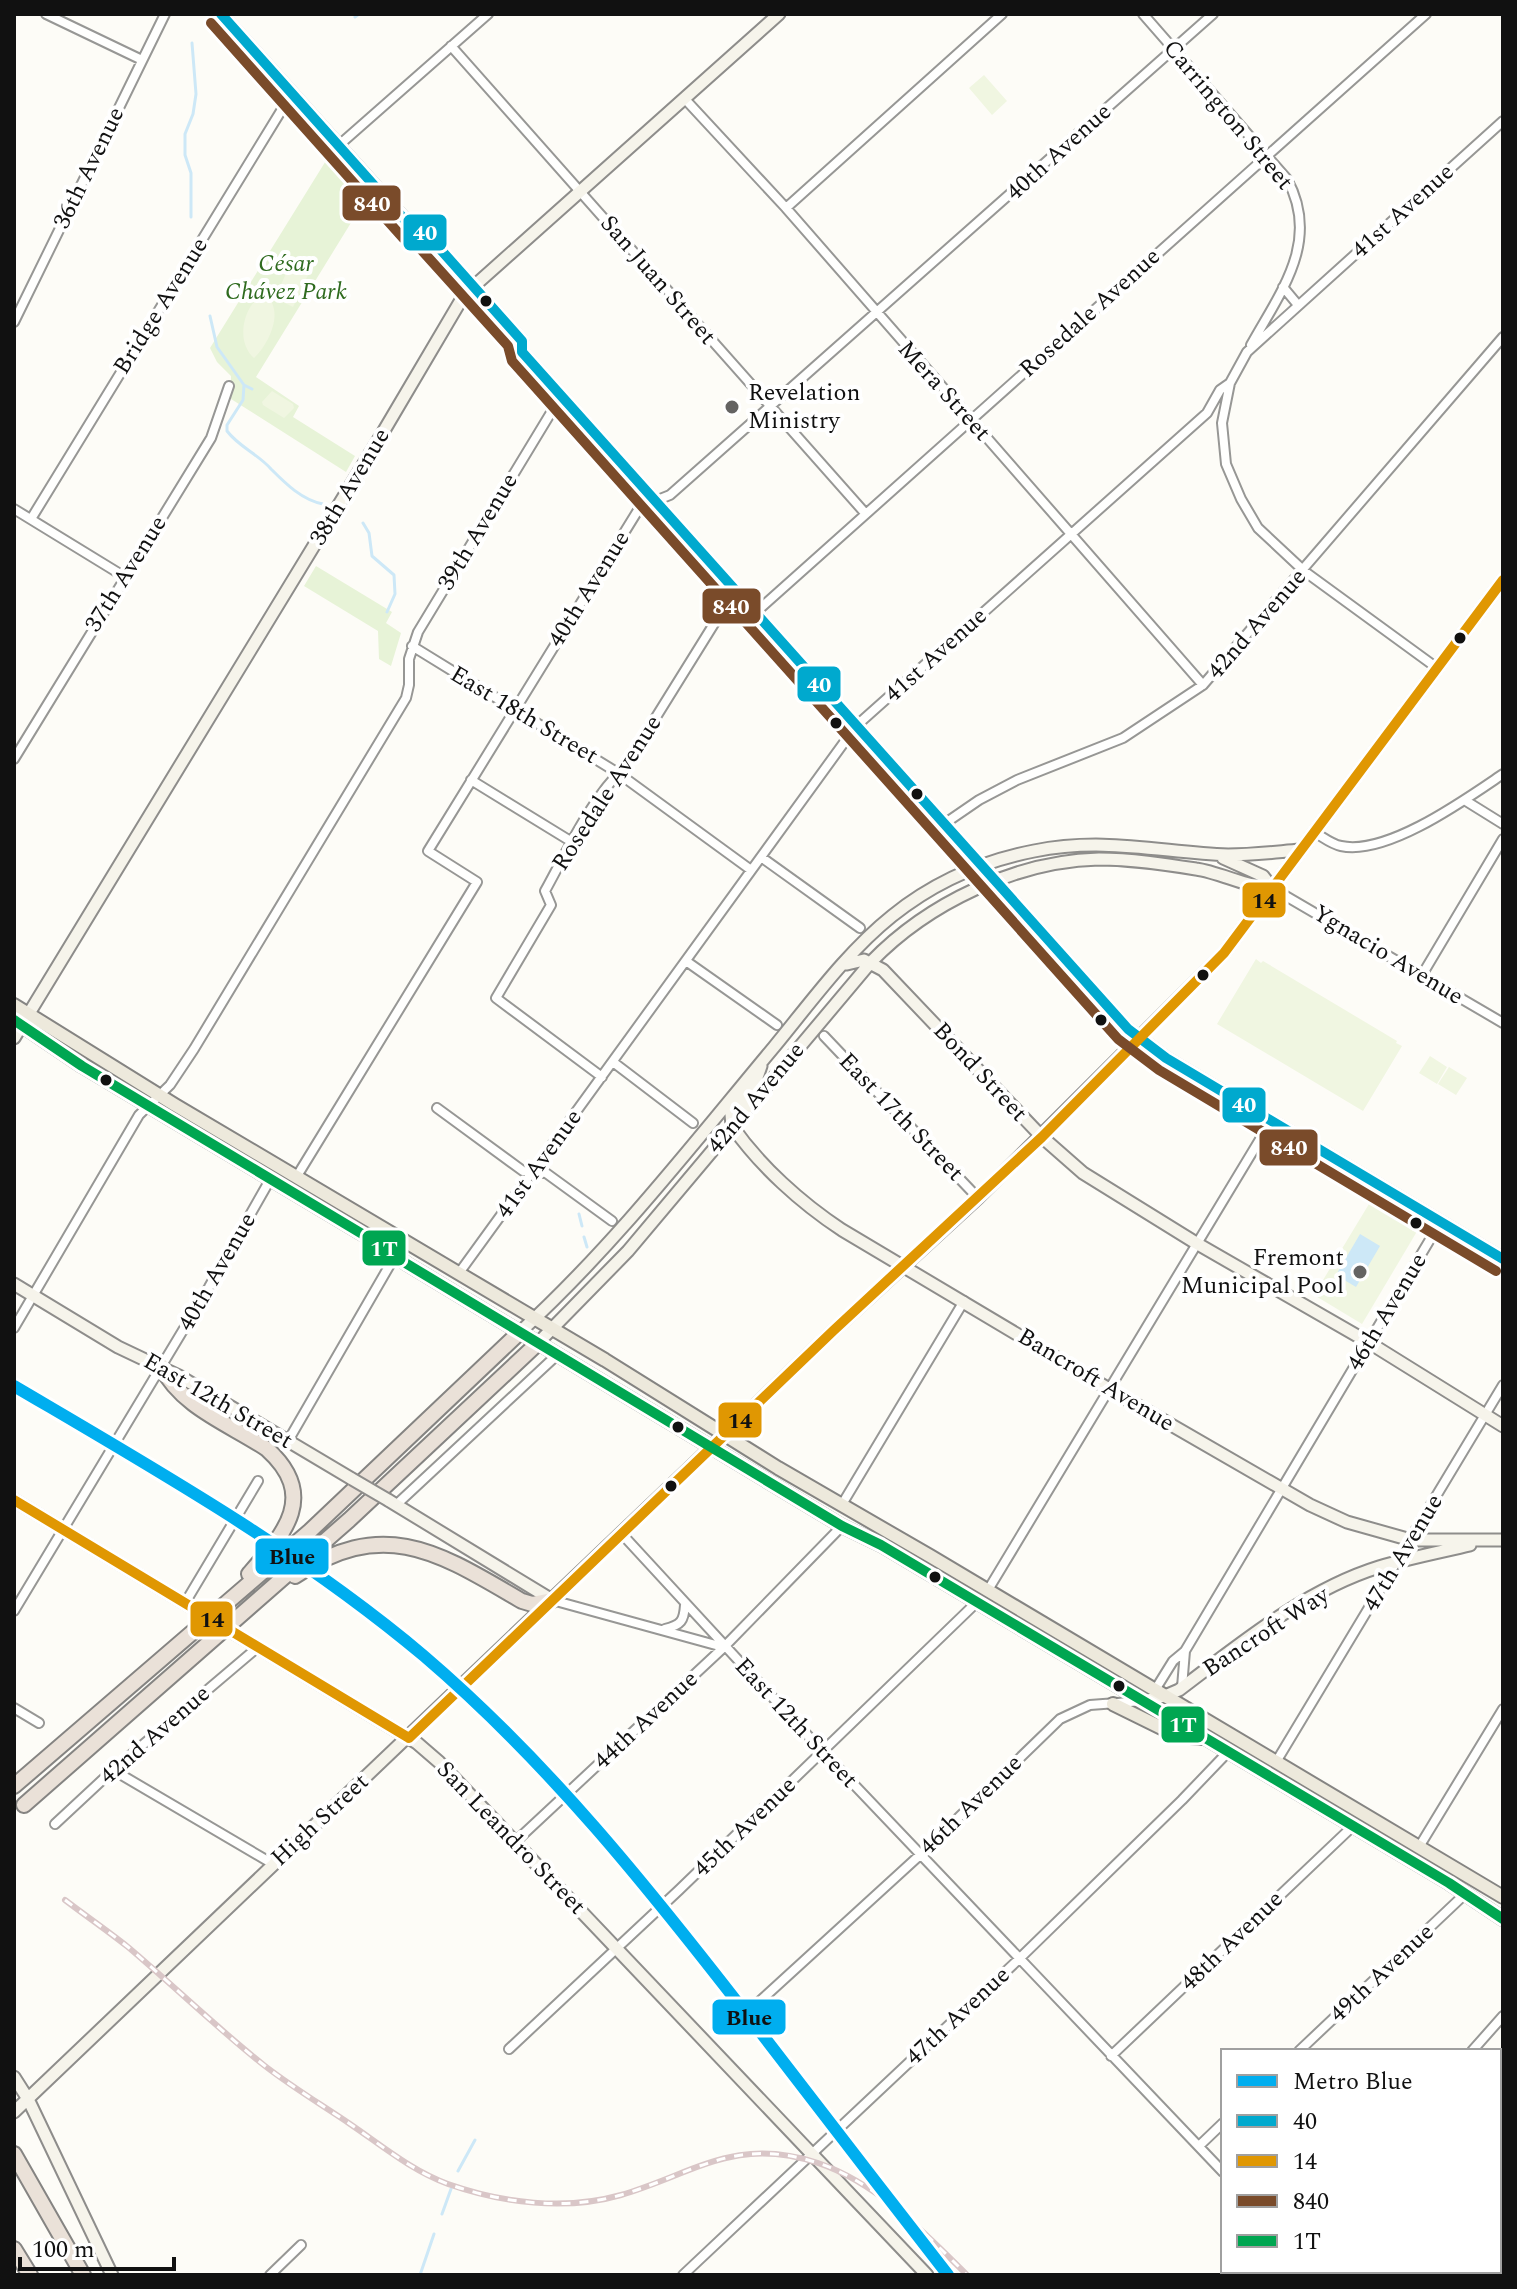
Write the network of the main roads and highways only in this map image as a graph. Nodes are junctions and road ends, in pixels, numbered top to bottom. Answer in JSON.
{"nodes":[{"id":1,"x":221,"y":14,"type":"edge"},
{"id":2,"x":779,"y":14,"type":"edge"},
{"id":3,"x":413,"y":229,"type":"junction"},
{"id":4,"x":473,"y":286,"type":"junction"},
{"id":5,"x":464,"y":295,"type":"junction"},
{"id":6,"x":522,"y":352,"type":"junction"},
{"id":7,"x":1503,"y":580,"type":"edge"},
{"id":8,"x":1300,"y":850,"type":"junction"},
{"id":9,"x":1196,"y":852,"type":"junction"},
{"id":10,"x":981,"y":866,"type":"junction"},
{"id":11,"x":995,"y":882,"type":"junction"},
{"id":12,"x":1272,"y":888,"type":"junction"},
{"id":13,"x":871,"y":962,"type":"junction"},
{"id":14,"x":837,"y":972,"type":"junction"},
{"id":15,"x":14,"y":1005,"type":"edge"},
{"id":16,"x":28,"y":1013,"type":"junction"},
{"id":17,"x":18,"y":1023,"type":"edge"},
{"id":18,"x":14,"y":1038,"type":"edge"},
{"id":19,"x":1138,"y":1039,"type":"junction"},
{"id":20,"x":762,"y":1061,"type":"junction"},
{"id":21,"x":732,"y":1126,"type":"junction"},
{"id":22,"x":1042,"y":1137,"type":"junction"},
{"id":23,"x":1503,"y":1259,"type":"edge"},
{"id":24,"x":903,"y":1266,"type":"junction"},
{"id":25,"x":14,"y":1284,"type":"edge"},
{"id":26,"x":535,"y":1319,"type":"junction"},
{"id":27,"x":553,"y":1329,"type":"junction"},
{"id":28,"x":520,"y":1332,"type":"junction"},
{"id":29,"x":538,"y":1343,"type":"junction"},
{"id":30,"x":161,"y":1366,"type":"junction"},
{"id":31,"x":1503,"y":1426,"type":"edge"},
{"id":32,"x":725,"y":1434,"type":"junction"},
{"id":33,"x":712,"y":1447,"type":"junction"},
{"id":34,"x":14,"y":1500,"type":"edge"},
{"id":35,"x":1490,"y":1540,"type":"junction"},
{"id":36,"x":1503,"y":1540,"type":"edge"},
{"id":37,"x":552,"y":1600,"type":"junction"},
{"id":38,"x":183,"y":1639,"type":"junction"},
{"id":39,"x":194,"y":1655,"type":"junction"},
{"id":40,"x":1182,"y":1687,"type":"joint"},
{"id":41,"x":1160,"y":1693,"type":"junction"},
{"id":42,"x":1143,"y":1701,"type":"junction"},
{"id":43,"x":1113,"y":1704,"type":"road end"},
{"id":44,"x":409,"y":1738,"type":"junction"},
{"id":45,"x":1205,"y":1739,"type":"junction"},
{"id":46,"x":14,"y":1786,"type":"edge"},
{"id":47,"x":24,"y":1805,"type":"dead end"},
{"id":48,"x":1503,"y":1897,"type":"edge"},
{"id":49,"x":1503,"y":1919,"type":"edge"},
{"id":50,"x":14,"y":2077,"type":"edge"},
{"id":51,"x":28,"y":2099,"type":"junction"},
{"id":52,"x":14,"y":2112,"type":"edge"},
{"id":53,"x":14,"y":2154,"type":"edge"},
{"id":54,"x":14,"y":2249,"type":"edge"},
{"id":55,"x":30,"y":2275,"type":"edge"},
{"id":56,"x":83,"y":2275,"type":"edge"},
{"id":57,"x":112,"y":2275,"type":"edge"},
{"id":58,"x":927,"y":2275,"type":"edge"}],
"edges":[{"from":1,"to":3,"type":"main road"},
{"from":2,"to":4,"type":"main road","name":"38th Avenue"},
{"from":3,"to":4,"type":"main road"},
{"from":3,"to":5,"type":"main road"},
{"from":4,"to":5,"type":"main road","name":"38th Avenue"},
{"from":4,"to":6,"type":"main road"},
{"from":5,"to":6,"type":"main road"},
{"from":5,"to":16,"type":"main road","name":"38th Avenue"},
{"from":6,"to":10,"type":"main road"},
{"from":7,"to":8,"type":"main road","name":"High Street"},
{"from":8,"to":9,"type":"main road"},
{"from":8,"to":12,"type":"main road","name":"High Street"},
{"from":9,"to":10,"type":"main road","name":"42nd Avenue"},
{"from":9,"to":12,"type":"main road"},
{"from":10,"to":11,"type":"main road"},
{"from":10,"to":14,"type":"main road","name":"42nd Avenue"},
{"from":11,"to":12,"type":"main road","name":"42nd Avenue"},
{"from":11,"to":13,"type":"main road","name":"42nd Avenue"},
{"from":11,"to":19,"type":"main road"},
{"from":12,"to":19,"type":"main road","name":"High Street"},
{"from":13,"to":14,"type":"main road"},
{"from":13,"to":21,"type":"main road","name":"42nd Avenue"},
{"from":13,"to":22,"type":"main road","name":"Bond Street"},
{"from":14,"to":20,"type":"main road","name":"42nd Avenue"},
{"from":15,"to":16,"type":"main road"},
{"from":16,"to":17,"type":"main road","name":"38th Avenue"},
{"from":16,"to":26,"type":"main road"},
{"from":17,"to":18,"type":"main road","name":"38th Avenue"},
{"from":17,"to":28,"type":"main road"},
{"from":19,"to":22,"type":"main road","name":"High Street"},
{"from":19,"to":23,"type":"main road"},
{"from":20,"to":21,"type":"main road"},
{"from":20,"to":26,"type":"main road","name":"42nd Avenue"},
{"from":21,"to":24,"type":"main road","name":"Bancroft Avenue"},
{"from":21,"to":27,"type":"main road","name":"42nd Avenue"},
{"from":22,"to":24,"type":"main road","name":"High Street"},
{"from":22,"to":31,"type":"main road","name":"Bond Street"},
{"from":24,"to":32,"type":"main road","name":"High Street"},
{"from":24,"to":35,"type":"main road","name":"Bancroft Avenue"},
{"from":25,"to":30,"type":"main road","name":"East 12th Street"},
{"from":26,"to":27,"type":"main road"},
{"from":26,"to":28,"type":"main road","name":"42nd Avenue"},
{"from":27,"to":29,"type":"main road","name":"42nd Avenue"},
{"from":27,"to":32,"type":"main road"},
{"from":28,"to":29,"type":"main road"},
{"from":28,"to":38,"type":"highway"},
{"from":29,"to":33,"type":"main road"},
{"from":29,"to":39,"type":"highway"},
{"from":30,"to":37,"type":"main road","name":"East 12th Street","bridge":true},
{"from":30,"to":38,"type":"highway"},
{"from":32,"to":33,"type":"main road","name":"High Street"},
{"from":32,"to":41,"type":"main road"},
{"from":33,"to":37,"type":"main road","name":"High Street"},
{"from":33,"to":42,"type":"main road"},
{"from":34,"to":44,"type":"main road","name":"San Leandro Street","bridge":true},
{"from":35,"to":36,"type":"main road","name":"Bancroft Avenue"},
{"from":35,"to":40,"type":"main road","name":"Bancroft Way"},
{"from":37,"to":39,"type":"highway"},
{"from":37,"to":44,"type":"main road","name":"High Street"},
{"from":38,"to":46,"type":"highway"},
{"from":39,"to":47,"type":"highway"},
{"from":40,"to":41,"type":"main road","name":"46th Avenue"},
{"from":41,"to":42,"type":"main road","name":"46th Avenue"},
{"from":41,"to":48,"type":"main road"},
{"from":42,"to":45,"type":"main road"},
{"from":43,"to":45,"type":"main road"},
{"from":44,"to":51,"type":"main road","name":"High Street"},
{"from":44,"to":58,"type":"main road","name":"San Leandro Street"},
{"from":45,"to":49,"type":"main road"},
{"from":50,"to":51,"type":"main road"},
{"from":51,"to":52,"type":"main road","name":"High Street"},
{"from":51,"to":57,"type":"main road"},
{"from":53,"to":56,"type":"highway"},
{"from":54,"to":55,"type":"highway"}]}
